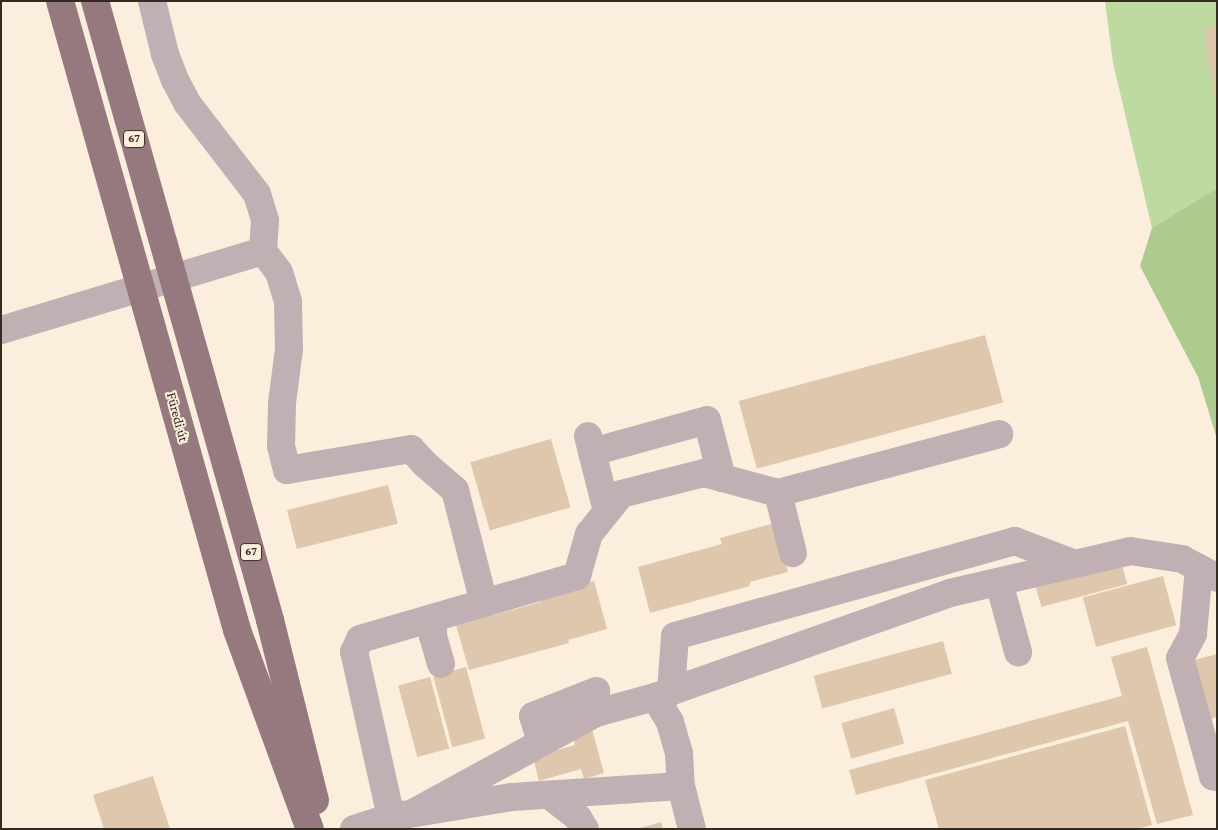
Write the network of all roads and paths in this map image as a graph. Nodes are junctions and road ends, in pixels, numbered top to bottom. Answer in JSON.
{"nodes":[{"id":1,"x":60,"y":1,"type":"edge"},
{"id":2,"x":95,"y":1,"type":"edge"},
{"id":3,"x":152,"y":1,"type":"edge"},
{"id":4,"x":263,"y":251,"type":"junction"},
{"id":5,"x":173,"y":277,"type":"junction"},
{"id":6,"x":142,"y":287,"type":"junction"},
{"id":7,"x":1,"y":330,"type":"edge"},
{"id":8,"x":999,"y":434,"type":"dead end"},
{"id":9,"x":722,"y":478,"type":"junction"},
{"id":10,"x":778,"y":493,"type":"junction"},
{"id":11,"x":607,"y":512,"type":"junction"},
{"id":12,"x":793,"y":553,"type":"dead end"},
{"id":13,"x":1075,"y":564,"type":"junction"},
{"id":14,"x":1208,"y":573,"type":"edge"},
{"id":15,"x":999,"y":582,"type":"junction"},
{"id":16,"x":484,"y":603,"type":"junction"},
{"id":17,"x":433,"y":618,"type":"junction"},
{"id":18,"x":1018,"y":652,"type":"dead end"},
{"id":19,"x":441,"y":664,"type":"dead end"},
{"id":20,"x":596,"y":691,"type":"dead end"},
{"id":21,"x":663,"y":695,"type":"junction"},
{"id":22,"x":541,"y":742,"type":"junction"},
{"id":23,"x":1217,"y":777,"type":"edge"},
{"id":24,"x":681,"y":786,"type":"junction"},
{"id":25,"x":549,"y":795,"type":"junction"},
{"id":26,"x":405,"y":820,"type":"edge"},
{"id":27,"x":310,"y":829,"type":"edge"},
{"id":28,"x":321,"y":829,"type":"edge"},
{"id":29,"x":354,"y":829,"type":"edge"},
{"id":30,"x":443,"y":829,"type":"edge"},
{"id":31,"x":585,"y":829,"type":"edge"},
{"id":32,"x":692,"y":829,"type":"edge"}],
"edges":[{"from":1,"to":6,"type":"main road","name":"Füredi út","number":"67"},
{"from":2,"to":5,"type":"main road","number":"67"},
{"from":3,"to":4,"type":"lane"},
{"from":4,"to":5,"type":"lane"},
{"from":4,"to":16,"type":"lane"},
{"from":5,"to":6,"type":"lane"},
{"from":5,"to":28,"type":"main road","number":"67"},
{"from":6,"to":7,"type":"lane"},
{"from":6,"to":27,"type":"main road","name":"Füredi út","number":"67"},
{"from":8,"to":10,"type":"lane"},
{"from":9,"to":10,"type":"lane"},
{"from":9,"to":11,"type":"lane"},
{"from":9,"to":11,"type":"lane"},
{"from":10,"to":12,"type":"lane"},
{"from":11,"to":16,"type":"lane"},
{"from":13,"to":14,"type":"lane"},
{"from":13,"to":15,"type":"lane"},
{"from":13,"to":21,"type":"lane"},
{"from":14,"to":23,"type":"lane"},
{"from":15,"to":18,"type":"lane"},
{"from":15,"to":21,"type":"lane"},
{"from":16,"to":17,"type":"lane"},
{"from":17,"to":19,"type":"lane"},
{"from":17,"to":26,"type":"lane"},
{"from":20,"to":22,"type":"lane"},
{"from":21,"to":22,"type":"lane"},
{"from":21,"to":24,"type":"lane"},
{"from":22,"to":26,"type":"lane"},
{"from":24,"to":25,"type":"lane"},
{"from":24,"to":32,"type":"lane"},
{"from":25,"to":26,"type":"lane"},
{"from":25,"to":31,"type":"lane"},
{"from":26,"to":29,"type":"lane"},
{"from":26,"to":30,"type":"lane"}]}
